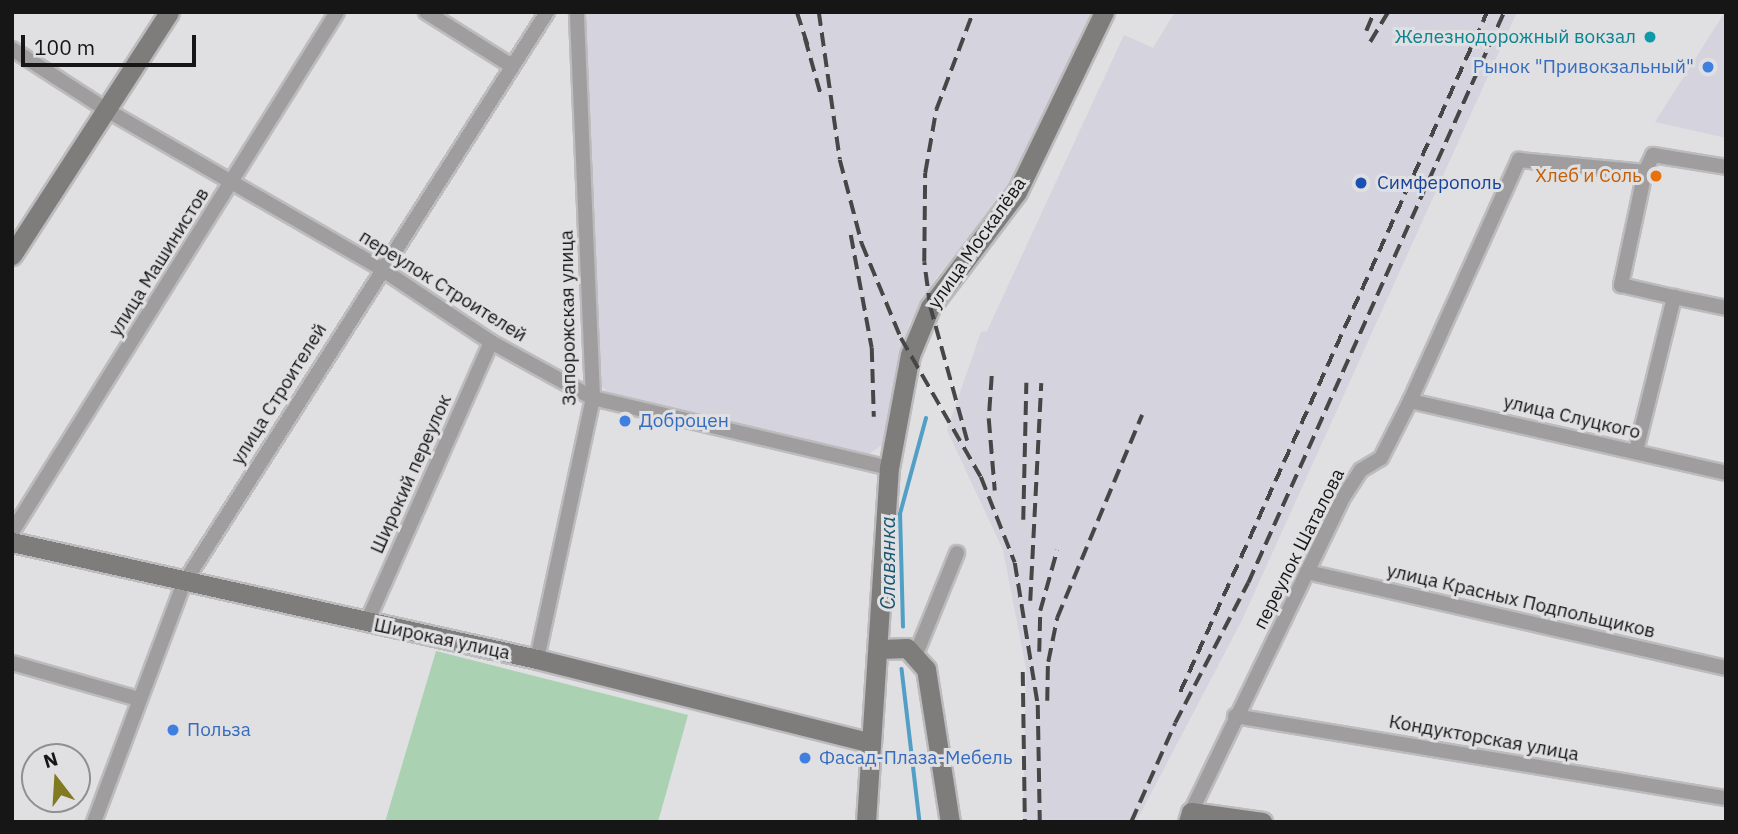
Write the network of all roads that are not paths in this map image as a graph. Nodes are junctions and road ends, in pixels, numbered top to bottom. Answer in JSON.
{"nodes":[{"id":1,"x":169,"y":12,"type":"edge"},
{"id":2,"x":337,"y":12,"type":"edge"},
{"id":3,"x":426,"y":12,"type":"edge"},
{"id":4,"x":547,"y":12,"type":"edge"},
{"id":5,"x":577,"y":12,"type":"edge"},
{"id":6,"x":1104,"y":12,"type":"edge"},
{"id":7,"x":12,"y":49,"type":"edge"},
{"id":8,"x":510,"y":65,"type":"junction"},
{"id":9,"x":105,"y":109,"type":"junction"},
{"id":10,"x":1726,"y":167,"type":"edge"},
{"id":11,"x":1645,"y":172,"type":"junction"},
{"id":12,"x":233,"y":180,"type":"junction"},
{"id":13,"x":12,"y":255,"type":"edge"},
{"id":14,"x":380,"y":268,"type":"junction"},
{"id":15,"x":1674,"y":297,"type":"junction"},
{"id":16,"x":1726,"y":308,"type":"edge"},
{"id":17,"x":491,"y":342,"type":"junction"},
{"id":18,"x":593,"y":398,"type":"junction"},
{"id":19,"x":1410,"y":401,"type":"junction"},
{"id":20,"x":1636,"y":451,"type":"junction"},
{"id":21,"x":889,"y":468,"type":"junction"},
{"id":22,"x":1726,"y":473,"type":"edge"},
{"id":23,"x":12,"y":532,"type":"edge"},
{"id":24,"x":12,"y":542,"type":"edge"},
{"id":25,"x":957,"y":553,"type":"dead end"},
{"id":26,"x":1307,"y":572,"type":"junction"},
{"id":27,"x":184,"y":583,"type":"junction"},
{"id":28,"x":367,"y":622,"type":"junction"},
{"id":29,"x":881,"y":649,"type":"junction"},
{"id":30,"x":916,"y":654,"type":"junction"},
{"id":31,"x":537,"y":659,"type":"junction"},
{"id":32,"x":12,"y":663,"type":"edge"},
{"id":33,"x":1726,"y":668,"type":"edge"},
{"id":34,"x":138,"y":699,"type":"junction"},
{"id":35,"x":1235,"y":716,"type":"junction"},
{"id":36,"x":871,"y":743,"type":"junction"},
{"id":37,"x":1726,"y":798,"type":"edge"},
{"id":38,"x":1189,"y":817,"type":"edge"},
{"id":39,"x":94,"y":822,"type":"edge"},
{"id":40,"x":866,"y":822,"type":"edge"},
{"id":41,"x":950,"y":822,"type":"edge"},
{"id":42,"x":1262,"y":822,"type":"edge"}],
"edges":[{"from":1,"to":9,"type":"main road"},
{"from":2,"to":12,"type":"street","name":"улица Машинистов"},
{"from":3,"to":8,"type":"street"},
{"from":4,"to":8,"type":"street","name":"улица Строителей"},
{"from":5,"to":18,"type":"street","name":"Запорожская улица"},
{"from":6,"to":21,"type":"main road","name":"улица Москалёва"},
{"from":7,"to":9,"type":"street","name":"переулок Строителей"},
{"from":8,"to":14,"type":"street","name":"улица Строителей"},
{"from":9,"to":12,"type":"street","name":"переулок Строителей"},
{"from":9,"to":13,"type":"main road"},
{"from":10,"to":11,"type":"street"},
{"from":11,"to":15,"type":"street"},
{"from":11,"to":19,"type":"street","name":"переулок Шаталова"},
{"from":12,"to":14,"type":"street","name":"переулок Строителей"},
{"from":12,"to":23,"type":"street","name":"улица Машинистов"},
{"from":14,"to":17,"type":"street","name":"переулок Строителей"},
{"from":14,"to":27,"type":"street","name":"улица Строителей"},
{"from":15,"to":16,"type":"street"},
{"from":15,"to":20,"type":"street"},
{"from":17,"to":18,"type":"street","name":"переулок Строителей"},
{"from":17,"to":28,"type":"street","name":"Широкий переулок"},
{"from":18,"to":21,"type":"street","name":"переулок Строителей"},
{"from":18,"to":31,"type":"street","name":"Запорожская улица"},
{"from":19,"to":20,"type":"street","name":"улица Слуцкого"},
{"from":19,"to":26,"type":"street","name":"переулок Шаталова"},
{"from":20,"to":22,"type":"street","name":"улица Слуцкого"},
{"from":21,"to":29,"type":"main road","name":"улица Москалёва"},
{"from":24,"to":27,"type":"main road","name":"Широкая улица"},
{"from":25,"to":30,"type":"street"},
{"from":26,"to":33,"type":"street","name":"улица Красных Подпольщиков"},
{"from":26,"to":35,"type":"street","name":"переулок Шаталова"},
{"from":27,"to":28,"type":"main road","name":"Широкая улица"},
{"from":27,"to":34,"type":"street","name":"улица Строителей"},
{"from":28,"to":31,"type":"main road","name":"Широкая улица"},
{"from":29,"to":30,"type":"main road"},
{"from":29,"to":36,"type":"main road","name":"улица Москалёва"},
{"from":30,"to":41,"type":"main road"},
{"from":31,"to":36,"type":"main road","name":"Широкая улица"},
{"from":32,"to":34,"type":"street"},
{"from":34,"to":39,"type":"street","name":"улица Строителей"},
{"from":35,"to":37,"type":"street","name":"Кондукторская улица"},
{"from":35,"to":38,"type":"street","name":"переулок Шаталова"},
{"from":36,"to":40,"type":"main road","name":"улица Москалёва"},
{"from":38,"to":42,"type":"main road"}]}
